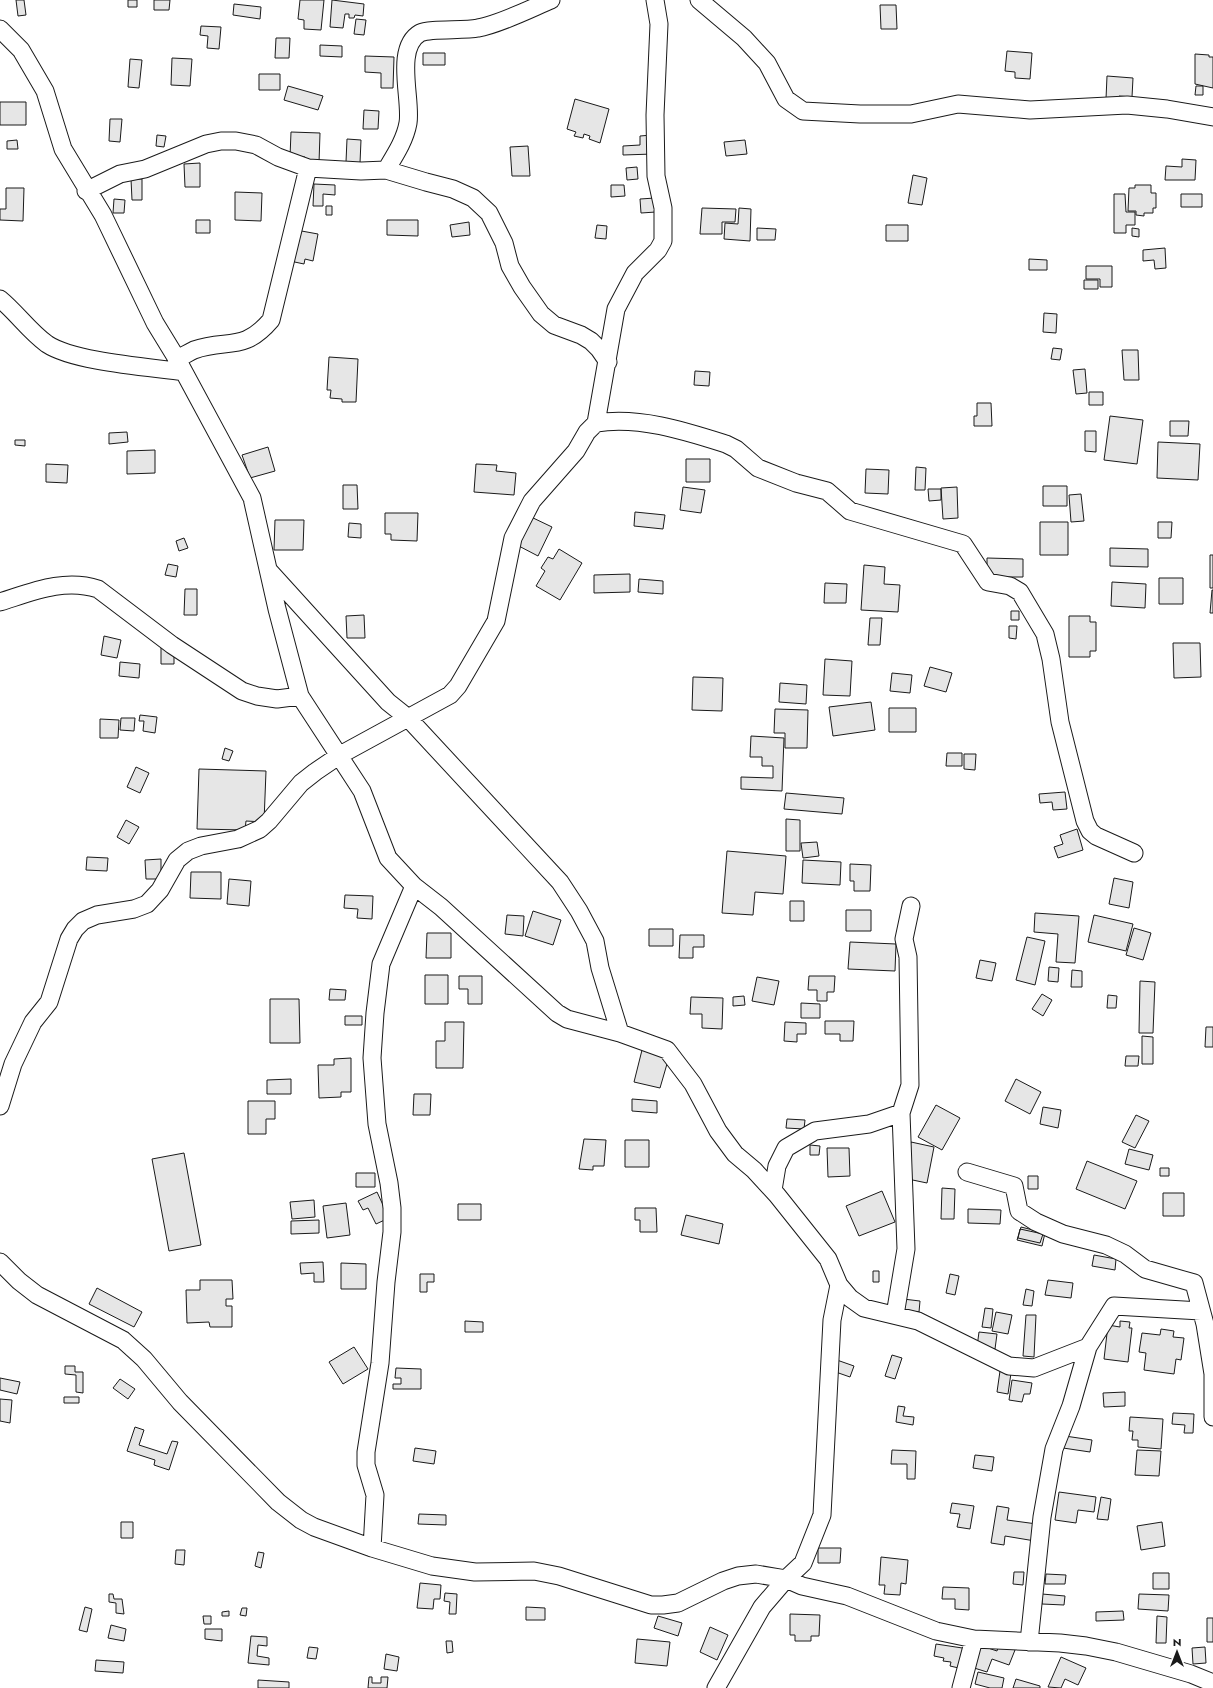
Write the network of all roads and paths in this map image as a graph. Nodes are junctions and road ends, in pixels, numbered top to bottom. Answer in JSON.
{"nodes":[{"id":1,"x":552,"y":0,"type":"edge"},
{"id":2,"x":655,"y":0,"type":"edge"},
{"id":3,"x":699,"y":0,"type":"edge"},
{"id":4,"x":0,"y":29,"type":"edge"},
{"id":5,"x":1213,"y":117,"type":"edge"},
{"id":6,"x":308,"y":168,"type":"junction"},
{"id":7,"x":386,"y":170,"type":"junction"},
{"id":8,"x":86,"y":191,"type":"junction"},
{"id":9,"x":0,"y":299,"type":"edge"},
{"id":10,"x":608,"y":362,"type":"junction"},
{"id":11,"x":181,"y":366,"type":"junction"},
{"id":12,"x":596,"y":423,"type":"junction"},
{"id":13,"x":270,"y":572,"type":"junction"},
{"id":14,"x":0,"y":602,"type":"edge"},
{"id":15,"x":300,"y":696,"type":"junction"},
{"id":16,"x":408,"y":718,"type":"junction"},
{"id":17,"x":340,"y":755,"type":"junction"},
{"id":18,"x":1134,"y":853,"type":"dead end"},
{"id":19,"x":414,"y":886,"type":"junction"},
{"id":20,"x":911,"y":906,"type":"dead end"},
{"id":21,"x":620,"y":1033,"type":"junction"},
{"id":22,"x":0,"y":1106,"type":"edge"},
{"id":23,"x":901,"y":1113,"type":"junction"},
{"id":24,"x":967,"y":1172,"type":"dead end"},
{"id":25,"x":773,"y":1190,"type":"junction"},
{"id":26,"x":0,"y":1262,"type":"edge"},
{"id":27,"x":839,"y":1285,"type":"junction"},
{"id":28,"x":1201,"y":1311,"type":"junction"},
{"id":29,"x":895,"y":1316,"type":"junction"},
{"id":30,"x":1088,"y":1347,"type":"junction"},
{"id":31,"x":1213,"y":1417,"type":"edge"},
{"id":32,"x":372,"y":1548,"type":"junction"},
{"id":33,"x":786,"y":1579,"type":"junction"},
{"id":34,"x":974,"y":1639,"type":"junction"},
{"id":35,"x":1029,"y":1642,"type":"junction"},
{"id":36,"x":1213,"y":1683,"type":"edge"},
{"id":37,"x":716,"y":1688,"type":"edge"},
{"id":38,"x":961,"y":1688,"type":"edge"}],
"edges":[{"from":1,"to":7,"type":"street"},
{"from":2,"to":10,"type":"street"},
{"from":3,"to":5,"type":"street"},
{"from":4,"to":8,"type":"street"},
{"from":6,"to":7,"type":"street"},
{"from":6,"to":8,"type":"street"},
{"from":6,"to":11,"type":"street"},
{"from":7,"to":10,"type":"street"},
{"from":8,"to":11,"type":"street"},
{"from":9,"to":11,"type":"street"},
{"from":10,"to":12,"type":"street"},
{"from":11,"to":13,"type":"street"},
{"from":12,"to":16,"type":"street"},
{"from":12,"to":18,"type":"street"},
{"from":13,"to":15,"type":"street"},
{"from":13,"to":16,"type":"street"},
{"from":14,"to":15,"type":"street"},
{"from":15,"to":17,"type":"street"},
{"from":16,"to":17,"type":"street"},
{"from":16,"to":21,"type":"street"},
{"from":17,"to":19,"type":"street"},
{"from":17,"to":22,"type":"street"},
{"from":19,"to":21,"type":"street"},
{"from":19,"to":32,"type":"street"},
{"from":20,"to":23,"type":"street"},
{"from":21,"to":25,"type":"street"},
{"from":23,"to":25,"type":"street"},
{"from":23,"to":29,"type":"street"},
{"from":24,"to":28,"type":"street"},
{"from":25,"to":27,"type":"street"},
{"from":26,"to":32,"type":"street"},
{"from":27,"to":29,"type":"street"},
{"from":27,"to":33,"type":"street"},
{"from":28,"to":30,"type":"street"},
{"from":28,"to":31,"type":"street"},
{"from":29,"to":30,"type":"street"},
{"from":30,"to":35,"type":"street"},
{"from":32,"to":33,"type":"street"},
{"from":33,"to":34,"type":"street"},
{"from":33,"to":37,"type":"street"},
{"from":34,"to":35,"type":"street"},
{"from":34,"to":38,"type":"street"},
{"from":35,"to":36,"type":"street"}]}
